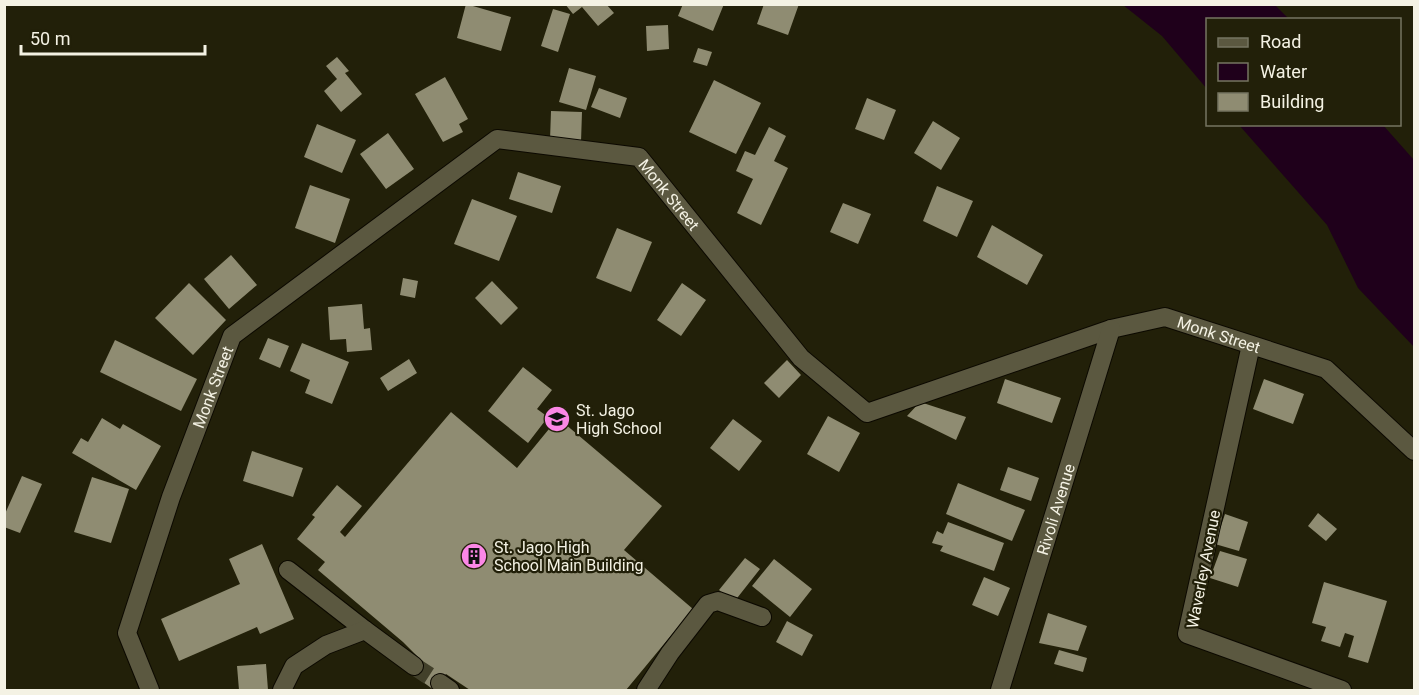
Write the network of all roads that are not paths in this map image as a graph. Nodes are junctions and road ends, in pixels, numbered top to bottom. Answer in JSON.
{"nodes":[{"id":1,"x":1111,"y":329,"type":"junction"},
{"id":2,"x":1251,"y":345,"type":"junction"},
{"id":3,"x":1414,"y":451,"type":"edge"},
{"id":4,"x":288,"y":570,"type":"dead end"},
{"id":5,"x":762,"y":617,"type":"dead end"},
{"id":6,"x":365,"y":630,"type":"junction"},
{"id":7,"x":414,"y":666,"type":"tunnel mouth"},
{"id":8,"x":1335,"y":689,"type":"edge"},
{"id":9,"x":150,"y":690,"type":"edge"},
{"id":10,"x":282,"y":690,"type":"edge"},
{"id":11,"x":646,"y":690,"type":"edge"},
{"id":12,"x":1000,"y":690,"type":"edge"}],
"edges":[{"from":1,"to":2,"type":"street","name":"Monk Street"},
{"from":1,"to":9,"type":"street","name":"Monk Street"},
{"from":1,"to":12,"type":"street","name":"Rivoli Avenue"},
{"from":2,"to":3,"type":"street","name":"Monk Street"},
{"from":2,"to":8,"type":"street","name":"Waverley Avenue"},
{"from":4,"to":6,"type":"street"},
{"from":5,"to":11,"type":"street"},
{"from":6,"to":7,"type":"street"},
{"from":6,"to":10,"type":"street"}]}
